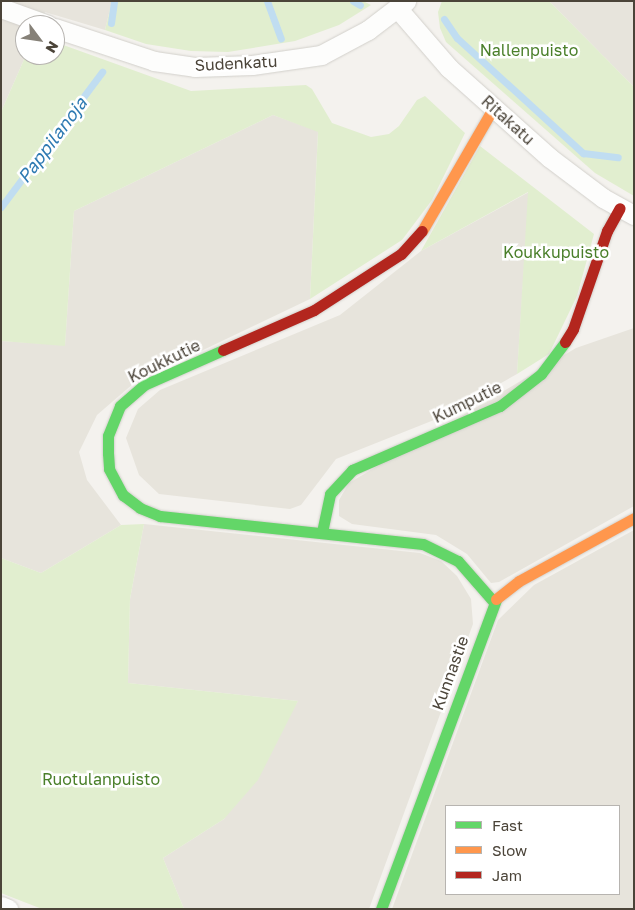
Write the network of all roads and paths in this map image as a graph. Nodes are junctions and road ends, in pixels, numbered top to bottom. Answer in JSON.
{"nodes":[{"id":1,"x":402,"y":5,"type":"edge"},
{"id":2,"x":1,"y":8,"type":"edge"},
{"id":3,"x":20,"y":15,"type":"edge"},
{"id":4,"x":65,"y":31,"type":"edge"},
{"id":5,"x":494,"y":107,"type":"junction"},
{"id":6,"x":627,"y":212,"type":"edge"},
{"id":7,"x":634,"y":518,"type":"edge"},
{"id":8,"x":322,"y":532,"type":"junction"},
{"id":9,"x":493,"y":601,"type":"junction"},
{"id":10,"x":1,"y":906,"type":"edge"},
{"id":11,"x":8,"y":909,"type":"edge"},
{"id":12,"x":381,"y":909,"type":"edge"}],
"edges":[{"from":1,"to":4,"type":"street","name":"Sudenkatu"},
{"from":1,"to":5,"type":"street","name":"Ritakatu"},
{"from":2,"to":3,"type":"street"},
{"from":5,"to":6,"type":"street","name":"Ritakatu"},
{"from":5,"to":8,"type":"street","name":"Koukkutie"},
{"from":6,"to":8,"type":"street","name":"Kumputie"},
{"from":7,"to":9,"type":"street"},
{"from":8,"to":9,"type":"street","name":"Koukkutie"},
{"from":9,"to":12,"type":"street","name":"Kunnastie"},
{"from":10,"to":11,"type":"street"}]}
